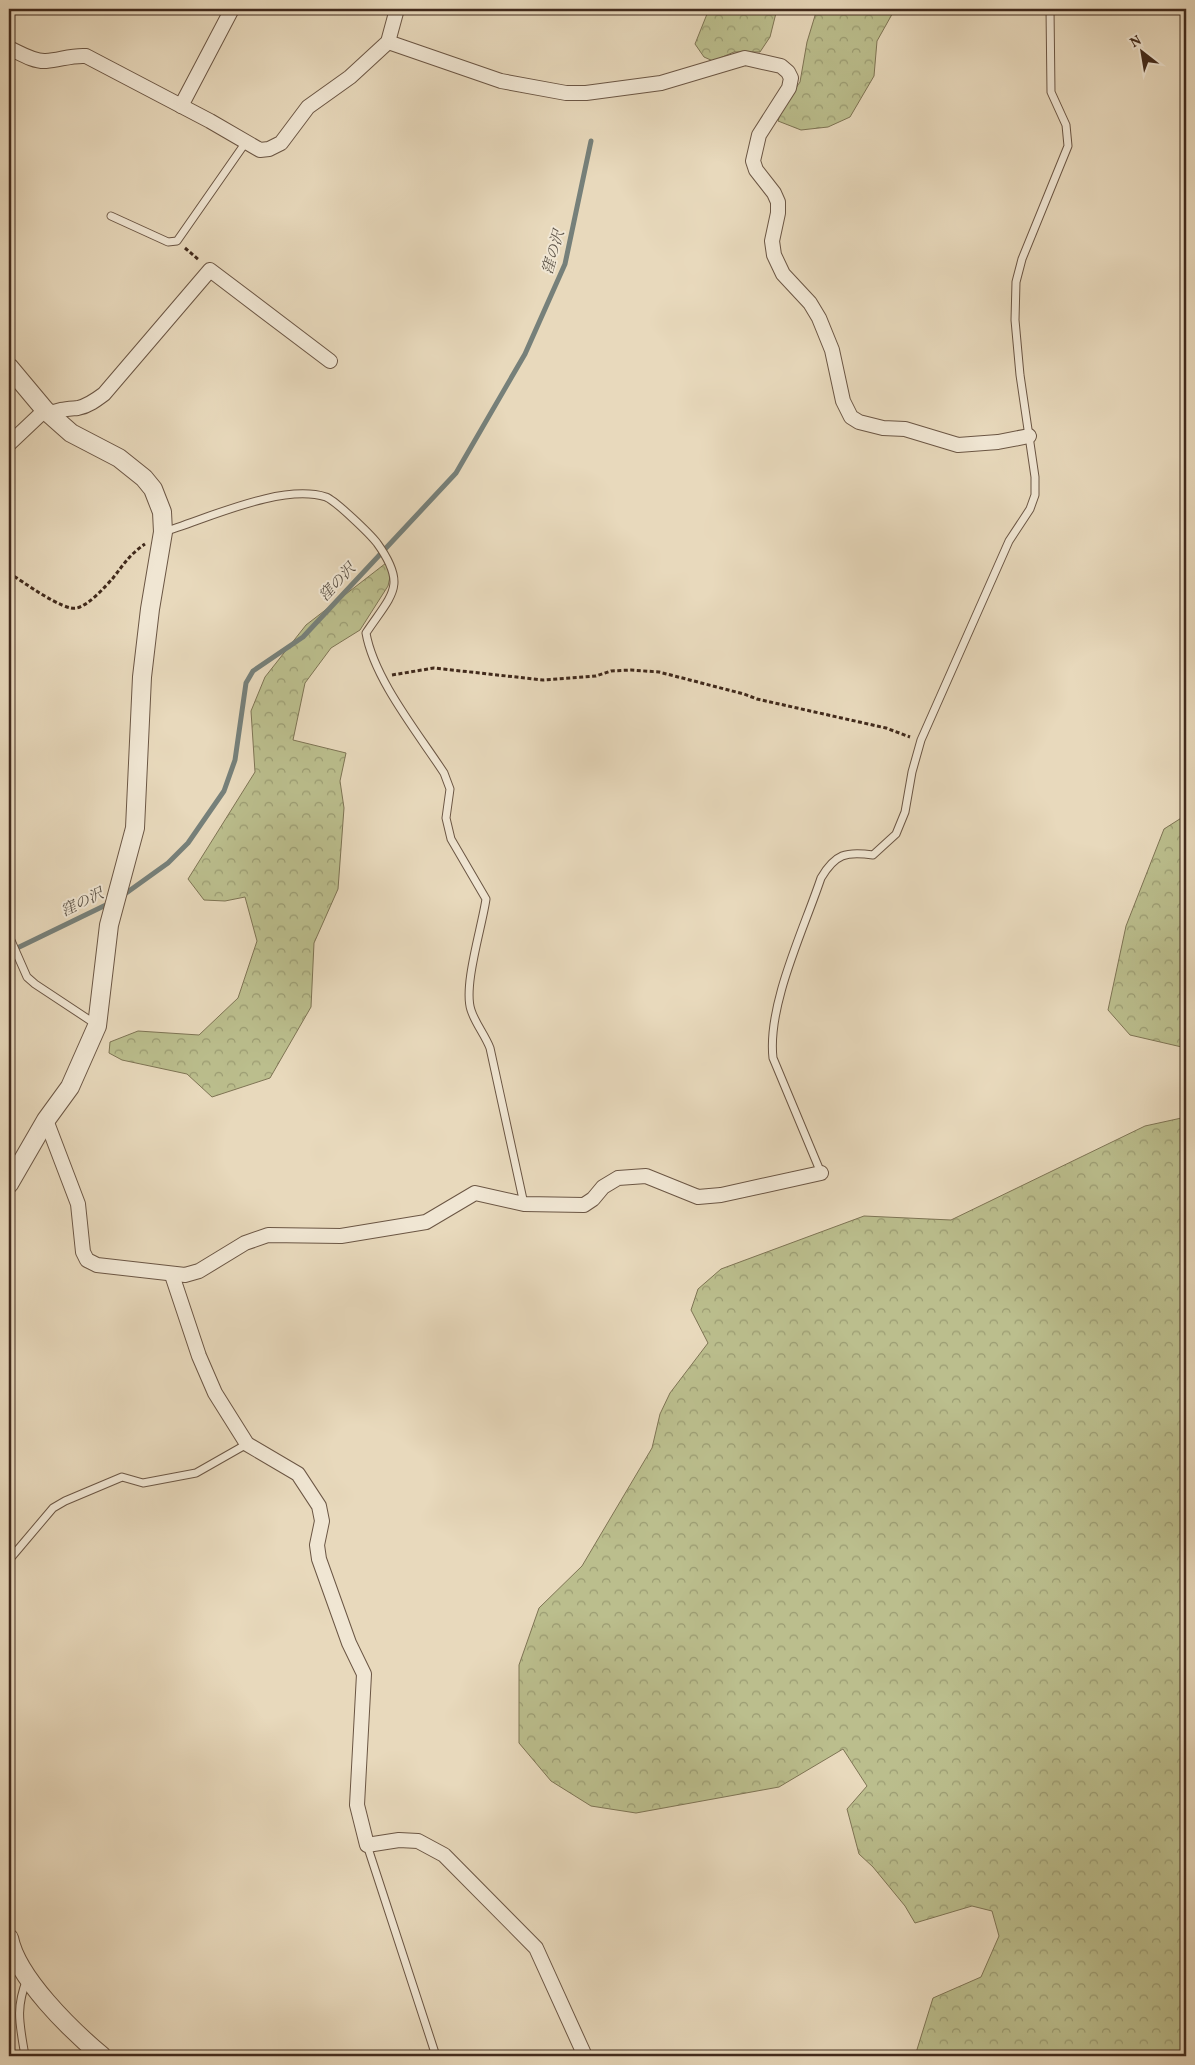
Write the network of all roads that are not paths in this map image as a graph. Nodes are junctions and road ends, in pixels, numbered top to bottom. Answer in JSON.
{"nodes":[{"id":1,"x":232,"y":9,"type":"edge"},
{"id":2,"x":396,"y":9,"type":"edge"},
{"id":3,"x":1050,"y":9,"type":"edge"},
{"id":4,"x":388,"y":42,"type":"junction"},
{"id":5,"x":9,"y":48,"type":"edge"},
{"id":6,"x":181,"y":106,"type":"junction"},
{"id":7,"x":246,"y":142,"type":"junction"},
{"id":8,"x":111,"y":216,"type":"dead end"},
{"id":9,"x":330,"y":361,"type":"dead end"},
{"id":10,"x":9,"y":367,"type":"edge"},
{"id":11,"x":47,"y":412,"type":"junction"},
{"id":12,"x":1029,"y":436,"type":"junction"},
{"id":13,"x":9,"y":444,"type":"edge"},
{"id":14,"x":163,"y":532,"type":"junction"},
{"id":15,"x":9,"y":937,"type":"edge"},
{"id":16,"x":97,"y":1026,"type":"junction"},
{"id":17,"x":46,"y":1120,"type":"junction"},
{"id":18,"x":822,"y":1173,"type":"joint"},
{"id":19,"x":9,"y":1184,"type":"edge"},
{"id":20,"x":524,"y":1204,"type":"junction"},
{"id":21,"x":172,"y":1275,"type":"junction"},
{"id":22,"x":247,"y":1444,"type":"junction"},
{"id":23,"x":9,"y":1560,"type":"edge"},
{"id":24,"x":366,"y":1845,"type":"junction"},
{"id":25,"x":9,"y":1938,"type":"edge"},
{"id":26,"x":28,"y":1978,"type":"junction"},
{"id":27,"x":25,"y":2056,"type":"edge"},
{"id":28,"x":102,"y":2056,"type":"edge"},
{"id":29,"x":436,"y":2056,"type":"edge"},
{"id":30,"x":585,"y":2056,"type":"edge"}],
"edges":[{"from":1,"to":6,"type":"street"},
{"from":2,"to":4,"type":"street"},
{"from":3,"to":12,"type":"lane"},
{"from":4,"to":7,"type":"street"},
{"from":4,"to":12,"type":"street"},
{"from":5,"to":6,"type":"street"},
{"from":6,"to":7,"type":"street"},
{"from":7,"to":8,"type":"lane"},
{"from":9,"to":11,"type":"street"},
{"from":10,"to":11,"type":"street"},
{"from":11,"to":13,"type":"street"},
{"from":11,"to":14,"type":"street"},
{"from":12,"to":18,"type":"lane"},
{"from":14,"to":16,"type":"street"},
{"from":14,"to":20,"type":"lane"},
{"from":15,"to":16,"type":"lane"},
{"from":16,"to":17,"type":"street"},
{"from":17,"to":19,"type":"street"},
{"from":17,"to":21,"type":"street"},
{"from":18,"to":20,"type":"street"},
{"from":20,"to":21,"type":"street"},
{"from":21,"to":22,"type":"street"},
{"from":22,"to":23,"type":"lane"},
{"from":22,"to":24,"type":"street"},
{"from":24,"to":29,"type":"lane"},
{"from":24,"to":30,"type":"street"},
{"from":25,"to":26,"type":"street"},
{"from":26,"to":27,"type":"lane"},
{"from":26,"to":28,"type":"street"}]}
